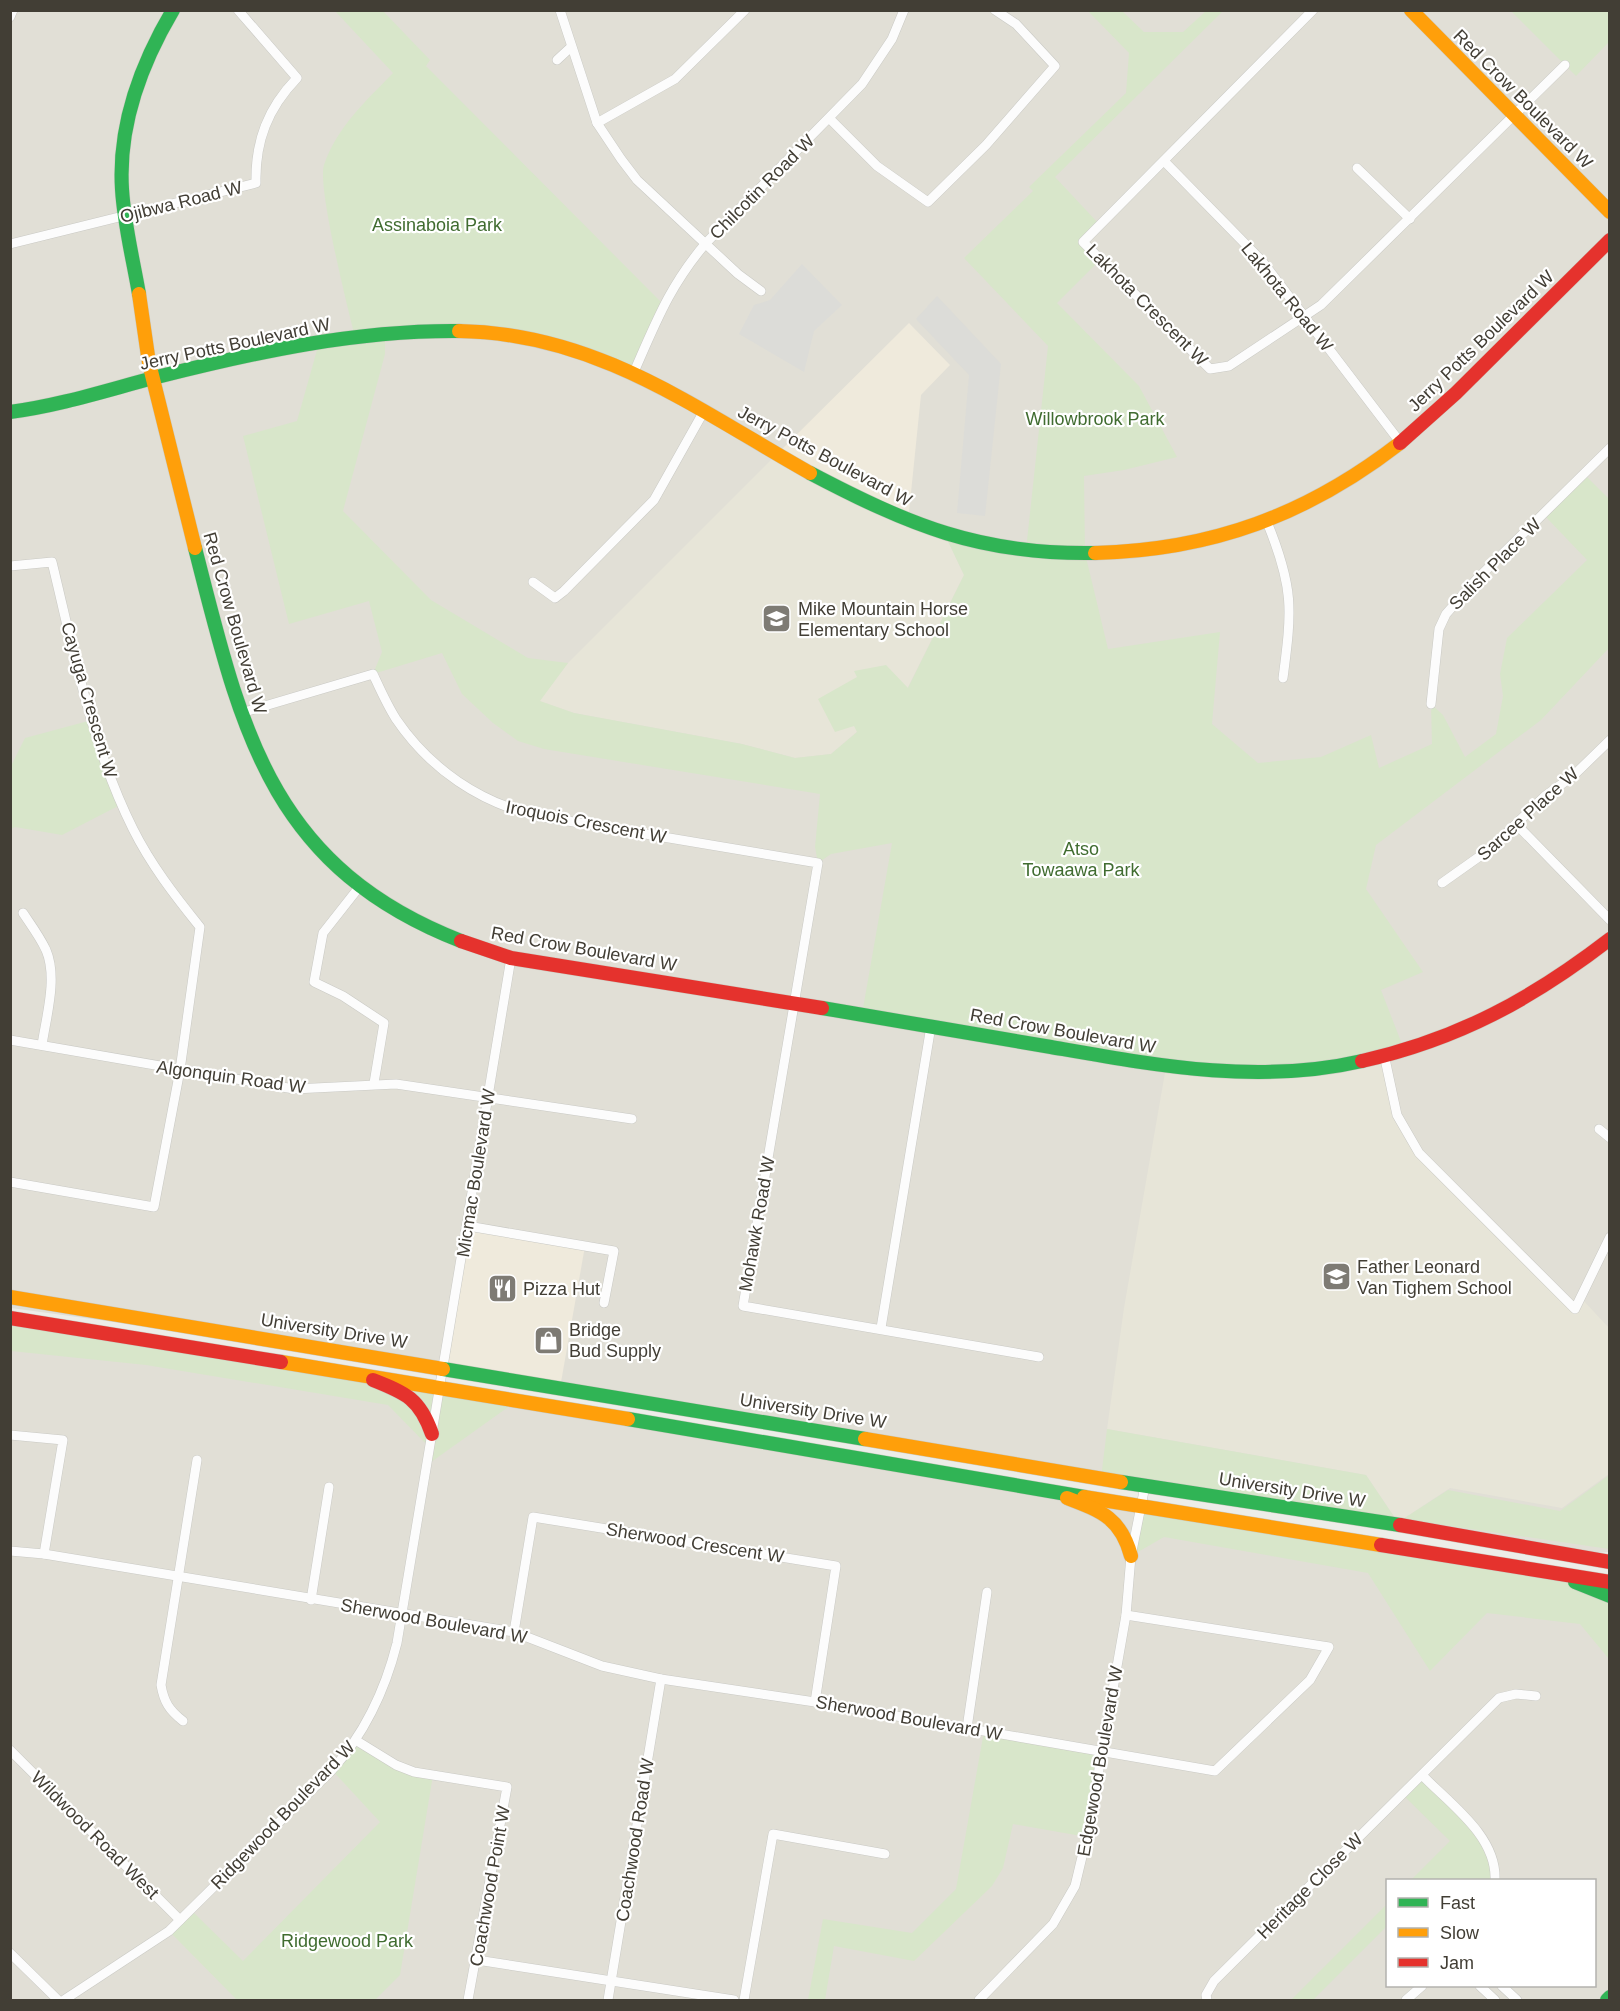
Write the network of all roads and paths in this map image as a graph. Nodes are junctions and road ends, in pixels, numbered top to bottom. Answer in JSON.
{"nodes":[{"id":1,"x":13,"y":10,"type":"edge"},
{"id":2,"x":173,"y":10,"type":"edge"},
{"id":3,"x":238,"y":10,"type":"edge"},
{"id":4,"x":560,"y":10,"type":"edge"},
{"id":5,"x":745,"y":10,"type":"edge"},
{"id":6,"x":904,"y":10,"type":"edge"},
{"id":7,"x":995,"y":10,"type":"edge"},
{"id":8,"x":1313,"y":10,"type":"edge"},
{"id":9,"x":1411,"y":10,"type":"edge"},
{"id":10,"x":10,"y":17,"type":"edge"},
{"id":11,"x":571,"y":47,"type":"junction"},
{"id":12,"x":557,"y":60,"type":"dead end"},
{"id":13,"x":1565,"y":65,"type":"dead end"},
{"id":14,"x":1514,"y":117,"type":"junction"},
{"id":15,"x":830,"y":119,"type":"junction"},
{"id":16,"x":597,"y":123,"type":"junction"},
{"id":17,"x":1164,"y":161,"type":"junction"},
{"id":18,"x":1357,"y":168,"type":"dead end"},
{"id":19,"x":1610,"y":212,"type":"edge"},
{"id":20,"x":123,"y":217,"type":"junction"},
{"id":21,"x":1410,"y":219,"type":"junction"},
{"id":22,"x":1610,"y":240,"type":"edge"},
{"id":23,"x":706,"y":243,"type":"junction"},
{"id":24,"x":10,"y":244,"type":"edge"},
{"id":25,"x":761,"y":291,"type":"dead end"},
{"id":26,"x":1305,"y":316,"type":"junction"},
{"id":27,"x":634,"y":372,"type":"junction"},
{"id":28,"x":153,"y":378,"type":"junction"},
{"id":29,"x":704,"y":411,"type":"junction"},
{"id":30,"x":10,"y":412,"type":"edge"},
{"id":31,"x":1400,"y":442,"type":"junction"},
{"id":32,"x":1610,"y":448,"type":"edge"},
{"id":33,"x":1267,"y":522,"type":"junction"},
{"id":34,"x":10,"y":566,"type":"edge"},
{"id":35,"x":533,"y":582,"type":"dead end"},
{"id":36,"x":1283,"y":678,"type":"dead end"},
{"id":37,"x":1431,"y":704,"type":"dead end"},
{"id":38,"x":241,"y":713,"type":"junction"},
{"id":39,"x":1610,"y":740,"type":"edge"},
{"id":40,"x":1517,"y":825,"type":"junction"},
{"id":41,"x":1442,"y":883,"type":"dead end"},
{"id":42,"x":360,"y":886,"type":"junction"},
{"id":43,"x":23,"y":913,"type":"dead end"},
{"id":44,"x":1610,"y":920,"type":"edge"},
{"id":45,"x":1610,"y":939,"type":"edge"},
{"id":46,"x":511,"y":958,"type":"junction"},
{"id":47,"x":794,"y":1003,"type":"junction"},
{"id":48,"x":931,"y":1026,"type":"junction"},
{"id":49,"x":10,"y":1040,"type":"edge"},
{"id":50,"x":42,"y":1045,"type":"junction"},
{"id":51,"x":1385,"y":1059,"type":"junction"},
{"id":52,"x":180,"y":1070,"type":"junction"},
{"id":53,"x":374,"y":1083,"type":"junction"},
{"id":54,"x":489,"y":1096,"type":"junction"},
{"id":55,"x":632,"y":1119,"type":"dead end"},
{"id":56,"x":1599,"y":1129,"type":"dead end"},
{"id":57,"x":1610,"y":1138,"type":"edge"},
{"id":58,"x":10,"y":1182,"type":"edge"},
{"id":59,"x":468,"y":1226,"type":"junction"},
{"id":60,"x":1610,"y":1237,"type":"edge"},
{"id":61,"x":10,"y":1297,"type":"edge"},
{"id":62,"x":604,"y":1303,"type":"dead end"},
{"id":63,"x":10,"y":1318,"type":"edge"},
{"id":64,"x":881,"y":1328,"type":"junction"},
{"id":65,"x":1039,"y":1357,"type":"dead end"},
{"id":66,"x":443,"y":1367,"type":"junction"},
{"id":67,"x":357,"y":1374,"type":"junction"},
{"id":68,"x":440,"y":1387,"type":"junction"},
{"id":69,"x":432,"y":1434,"type":"junction"},
{"id":70,"x":10,"y":1435,"type":"edge"},
{"id":71,"x":197,"y":1460,"type":"dead end"},
{"id":72,"x":1145,"y":1486,"type":"junction"},
{"id":73,"x":329,"y":1487,"type":"dead end"},
{"id":74,"x":1052,"y":1492,"type":"junction"},
{"id":75,"x":1141,"y":1507,"type":"junction"},
{"id":76,"x":10,"y":1551,"type":"edge"},
{"id":77,"x":44,"y":1554,"type":"junction"},
{"id":78,"x":1610,"y":1555,"type":"edge"},
{"id":79,"x":1131,"y":1556,"type":"junction"},
{"id":80,"x":1583,"y":1557,"type":"junction"},
{"id":81,"x":1610,"y":1562,"type":"edge"},
{"id":82,"x":1551,"y":1572,"type":"junction"},
{"id":83,"x":180,"y":1578,"type":"junction"},
{"id":84,"x":1610,"y":1582,"type":"edge"},
{"id":85,"x":987,"y":1592,"type":"dead end"},
{"id":86,"x":1610,"y":1596,"type":"edge"},
{"id":87,"x":311,"y":1600,"type":"junction"},
{"id":88,"x":402,"y":1615,"type":"junction"},
{"id":89,"x":1126,"y":1616,"type":"junction"},
{"id":90,"x":514,"y":1632,"type":"junction"},
{"id":91,"x":660,"y":1679,"type":"junction"},
{"id":92,"x":1536,"y":1696,"type":"dead end"},
{"id":93,"x":815,"y":1702,"type":"junction"},
{"id":94,"x":183,"y":1721,"type":"dead end"},
{"id":95,"x":967,"y":1728,"type":"junction"},
{"id":96,"x":357,"y":1741,"type":"junction"},
{"id":97,"x":10,"y":1750,"type":"edge"},
{"id":98,"x":1102,"y":1751,"type":"junction"},
{"id":99,"x":1422,"y":1775,"type":"junction"},
{"id":100,"x":885,"y":1854,"type":"dead end"},
{"id":101,"x":1495,"y":1879,"type":"edge"},
{"id":102,"x":180,"y":1920,"type":"junction"},
{"id":103,"x":10,"y":1953,"type":"edge"},
{"id":104,"x":477,"y":1960,"type":"junction"},
{"id":105,"x":612,"y":1982,"type":"junction"},
{"id":106,"x":1421,"y":1987,"type":"edge"},
{"id":107,"x":1481,"y":1987,"type":"edge"},
{"id":108,"x":1503,"y":1987,"type":"edge"},
{"id":109,"x":1610,"y":1997,"type":"edge"},
{"id":110,"x":58,"y":2001,"type":"edge"},
{"id":111,"x":64,"y":2001,"type":"edge"},
{"id":112,"x":468,"y":2001,"type":"edge"},
{"id":113,"x":608,"y":2001,"type":"edge"},
{"id":114,"x":734,"y":2001,"type":"edge"},
{"id":115,"x":744,"y":2001,"type":"edge"},
{"id":116,"x":979,"y":2001,"type":"edge"},
{"id":117,"x":1207,"y":2001,"type":"edge"},
{"id":118,"x":1407,"y":2001,"type":"edge"},
{"id":119,"x":1495,"y":2001,"type":"edge"},
{"id":120,"x":1517,"y":2001,"type":"edge"},
{"id":121,"x":1607,"y":2001,"type":"edge"}],
"edges":[{"from":1,"to":10,"type":"street"},
{"from":2,"to":20,"type":"street","name":"Red Crow Boulevard W"},
{"from":3,"to":20,"type":"street","name":"Ojibwa Road W"},
{"from":4,"to":11,"type":"street"},
{"from":5,"to":16,"type":"street"},
{"from":6,"to":15,"type":"street","name":"Chilcotin Road W"},
{"from":7,"to":15,"type":"street"},
{"from":8,"to":17,"type":"street","name":"Lakhota Crescent W"},
{"from":9,"to":14,"type":"street","name":"Red Crow Boulevard W"},
{"from":11,"to":12,"type":"street"},
{"from":11,"to":16,"type":"street"},
{"from":13,"to":14,"type":"street","name":"Lakhota Crescent W"},
{"from":14,"to":19,"type":"street","name":"Red Crow Boulevard W"},
{"from":14,"to":21,"type":"street","name":"Lakhota Crescent W"},
{"from":15,"to":23,"type":"street","name":"Chilcotin Road W"},
{"from":16,"to":23,"type":"street"},
{"from":17,"to":26,"type":"street","name":"Lakhota Road W"},
{"from":17,"to":26,"type":"street","name":"Lakhota Crescent W"},
{"from":18,"to":21,"type":"street"},
{"from":20,"to":24,"type":"street","name":"Ojibwa Road W"},
{"from":20,"to":28,"type":"street","name":"Red Crow Boulevard W"},
{"from":21,"to":26,"type":"street","name":"Lakhota Crescent W"},
{"from":22,"to":31,"type":"street","name":"Jerry Potts Boulevard W"},
{"from":23,"to":25,"type":"street"},
{"from":23,"to":27,"type":"street","name":"Chilcotin Road W"},
{"from":26,"to":31,"type":"street","name":"Lakhota Road W"},
{"from":27,"to":28,"type":"street","name":"Jerry Potts Boulevard W"},
{"from":27,"to":29,"type":"street","name":"Jerry Potts Boulevard W"},
{"from":28,"to":30,"type":"street","name":"Jerry Potts Boulevard W"},
{"from":28,"to":38,"type":"street","name":"Red Crow Boulevard W"},
{"from":29,"to":33,"type":"street","name":"Jerry Potts Boulevard W"},
{"from":29,"to":35,"type":"street"},
{"from":31,"to":33,"type":"street","name":"Jerry Potts Boulevard W"},
{"from":32,"to":37,"type":"street","name":"Salish Place W"},
{"from":33,"to":36,"type":"street"},
{"from":34,"to":52,"type":"street","name":"Cayuga Crescent W"},
{"from":38,"to":42,"type":"street","name":"Red Crow Boulevard W"},
{"from":38,"to":47,"type":"street","name":"Iroquois Crescent W"},
{"from":39,"to":40,"type":"street","name":"Sarcee Place W"},
{"from":40,"to":41,"type":"street","name":"Sarcee Place W"},
{"from":40,"to":44,"type":"street"},
{"from":42,"to":46,"type":"street","name":"Red Crow Boulevard W"},
{"from":42,"to":53,"type":"street"},
{"from":43,"to":50,"type":"street"},
{"from":45,"to":51,"type":"street","name":"Red Crow Boulevard W"},
{"from":46,"to":47,"type":"street","name":"Red Crow Boulevard W"},
{"from":46,"to":54,"type":"street","name":"Micmac Boulevard W"},
{"from":47,"to":48,"type":"street","name":"Red Crow Boulevard W"},
{"from":47,"to":64,"type":"street","name":"Mohawk Road W"},
{"from":48,"to":51,"type":"street","name":"Red Crow Boulevard W"},
{"from":48,"to":64,"type":"street"},
{"from":49,"to":50,"type":"street","name":"Algonquin Road W"},
{"from":50,"to":52,"type":"street","name":"Algonquin Road W"},
{"from":51,"to":60,"type":"street"},
{"from":52,"to":53,"type":"street","name":"Algonquin Road W"},
{"from":52,"to":58,"type":"street"},
{"from":53,"to":54,"type":"street","name":"Algonquin Road W"},
{"from":54,"to":55,"type":"street","name":"Algonquin Road W"},
{"from":54,"to":59,"type":"street","name":"Micmac Boulevard W"},
{"from":56,"to":57,"type":"street"},
{"from":59,"to":62,"type":"street"},
{"from":59,"to":66,"type":"street","name":"Micmac Boulevard W"},
{"from":61,"to":66,"type":"street","name":"University Drive W"},
{"from":63,"to":67,"type":"street"},
{"from":64,"to":65,"type":"street","name":"Mohawk Road W"},
{"from":66,"to":68,"type":"street","name":"Micmac Boulevard W"},
{"from":66,"to":72,"type":"street","name":"University Drive W"},
{"from":67,"to":68,"type":"street"},
{"from":67,"to":69,"type":"street"},
{"from":68,"to":69,"type":"street","name":"Ridgewood Boulevard W"},
{"from":68,"to":74,"type":"street"},
{"from":69,"to":88,"type":"street","name":"Ridgewood Boulevard W"},
{"from":70,"to":77,"type":"street"},
{"from":71,"to":83,"type":"street"},
{"from":72,"to":75,"type":"street","name":"Edgewood Boulevard W"},
{"from":72,"to":80,"type":"street","name":"University Drive W"},
{"from":73,"to":87,"type":"street"},
{"from":74,"to":75,"type":"street"},
{"from":74,"to":79,"type":"street"},
{"from":75,"to":79,"type":"street","name":"Edgewood Boulevard W"},
{"from":75,"to":82,"type":"street"},
{"from":76,"to":77,"type":"street","name":"Sherwood Boulevard W"},
{"from":77,"to":83,"type":"street","name":"Sherwood Boulevard W"},
{"from":78,"to":80,"type":"street"},
{"from":79,"to":89,"type":"street","name":"Edgewood Boulevard W"},
{"from":80,"to":81,"type":"street","name":"University Drive W"},
{"from":82,"to":84,"type":"street"},
{"from":82,"to":86,"type":"street"},
{"from":83,"to":87,"type":"street","name":"Sherwood Boulevard W"},
{"from":83,"to":94,"type":"street"},
{"from":85,"to":95,"type":"street"},
{"from":87,"to":88,"type":"street","name":"Sherwood Boulevard W"},
{"from":88,"to":90,"type":"street","name":"Sherwood Boulevard W"},
{"from":88,"to":96,"type":"street","name":"Ridgewood Boulevard W"},
{"from":89,"to":98,"type":"street","name":"Edgewood Boulevard W"},
{"from":89,"to":98,"type":"street","name":"Sherwood Boulevard W"},
{"from":90,"to":91,"type":"street","name":"Sherwood Boulevard W"},
{"from":90,"to":93,"type":"street","name":"Sherwood Crescent W"},
{"from":91,"to":93,"type":"street","name":"Sherwood Boulevard W"},
{"from":91,"to":105,"type":"street","name":"Coachwood Road W"},
{"from":92,"to":99,"type":"street","name":"Heritage Close W"},
{"from":93,"to":95,"type":"street","name":"Sherwood Boulevard W"},
{"from":95,"to":98,"type":"street","name":"Sherwood Boulevard W"},
{"from":96,"to":102,"type":"street","name":"Ridgewood Boulevard W"},
{"from":96,"to":104,"type":"street","name":"Coachwood Point W"},
{"from":97,"to":102,"type":"street","name":"Wildwood Road West"},
{"from":98,"to":116,"type":"street","name":"Edgewood Boulevard W"},
{"from":99,"to":101,"type":"street"},
{"from":99,"to":117,"type":"street","name":"Heritage Close W"},
{"from":100,"to":115,"type":"street"},
{"from":102,"to":111,"type":"street","name":"Ridgewood Boulevard W"},
{"from":103,"to":110,"type":"street"},
{"from":104,"to":105,"type":"street"},
{"from":104,"to":112,"type":"street","name":"Coachwood Point W"},
{"from":105,"to":113,"type":"street","name":"Coachwood Road W"},
{"from":105,"to":114,"type":"street"},
{"from":106,"to":118,"type":"street"},
{"from":107,"to":119,"type":"street"},
{"from":108,"to":120,"type":"street"},
{"from":109,"to":121,"type":"street"}]}
